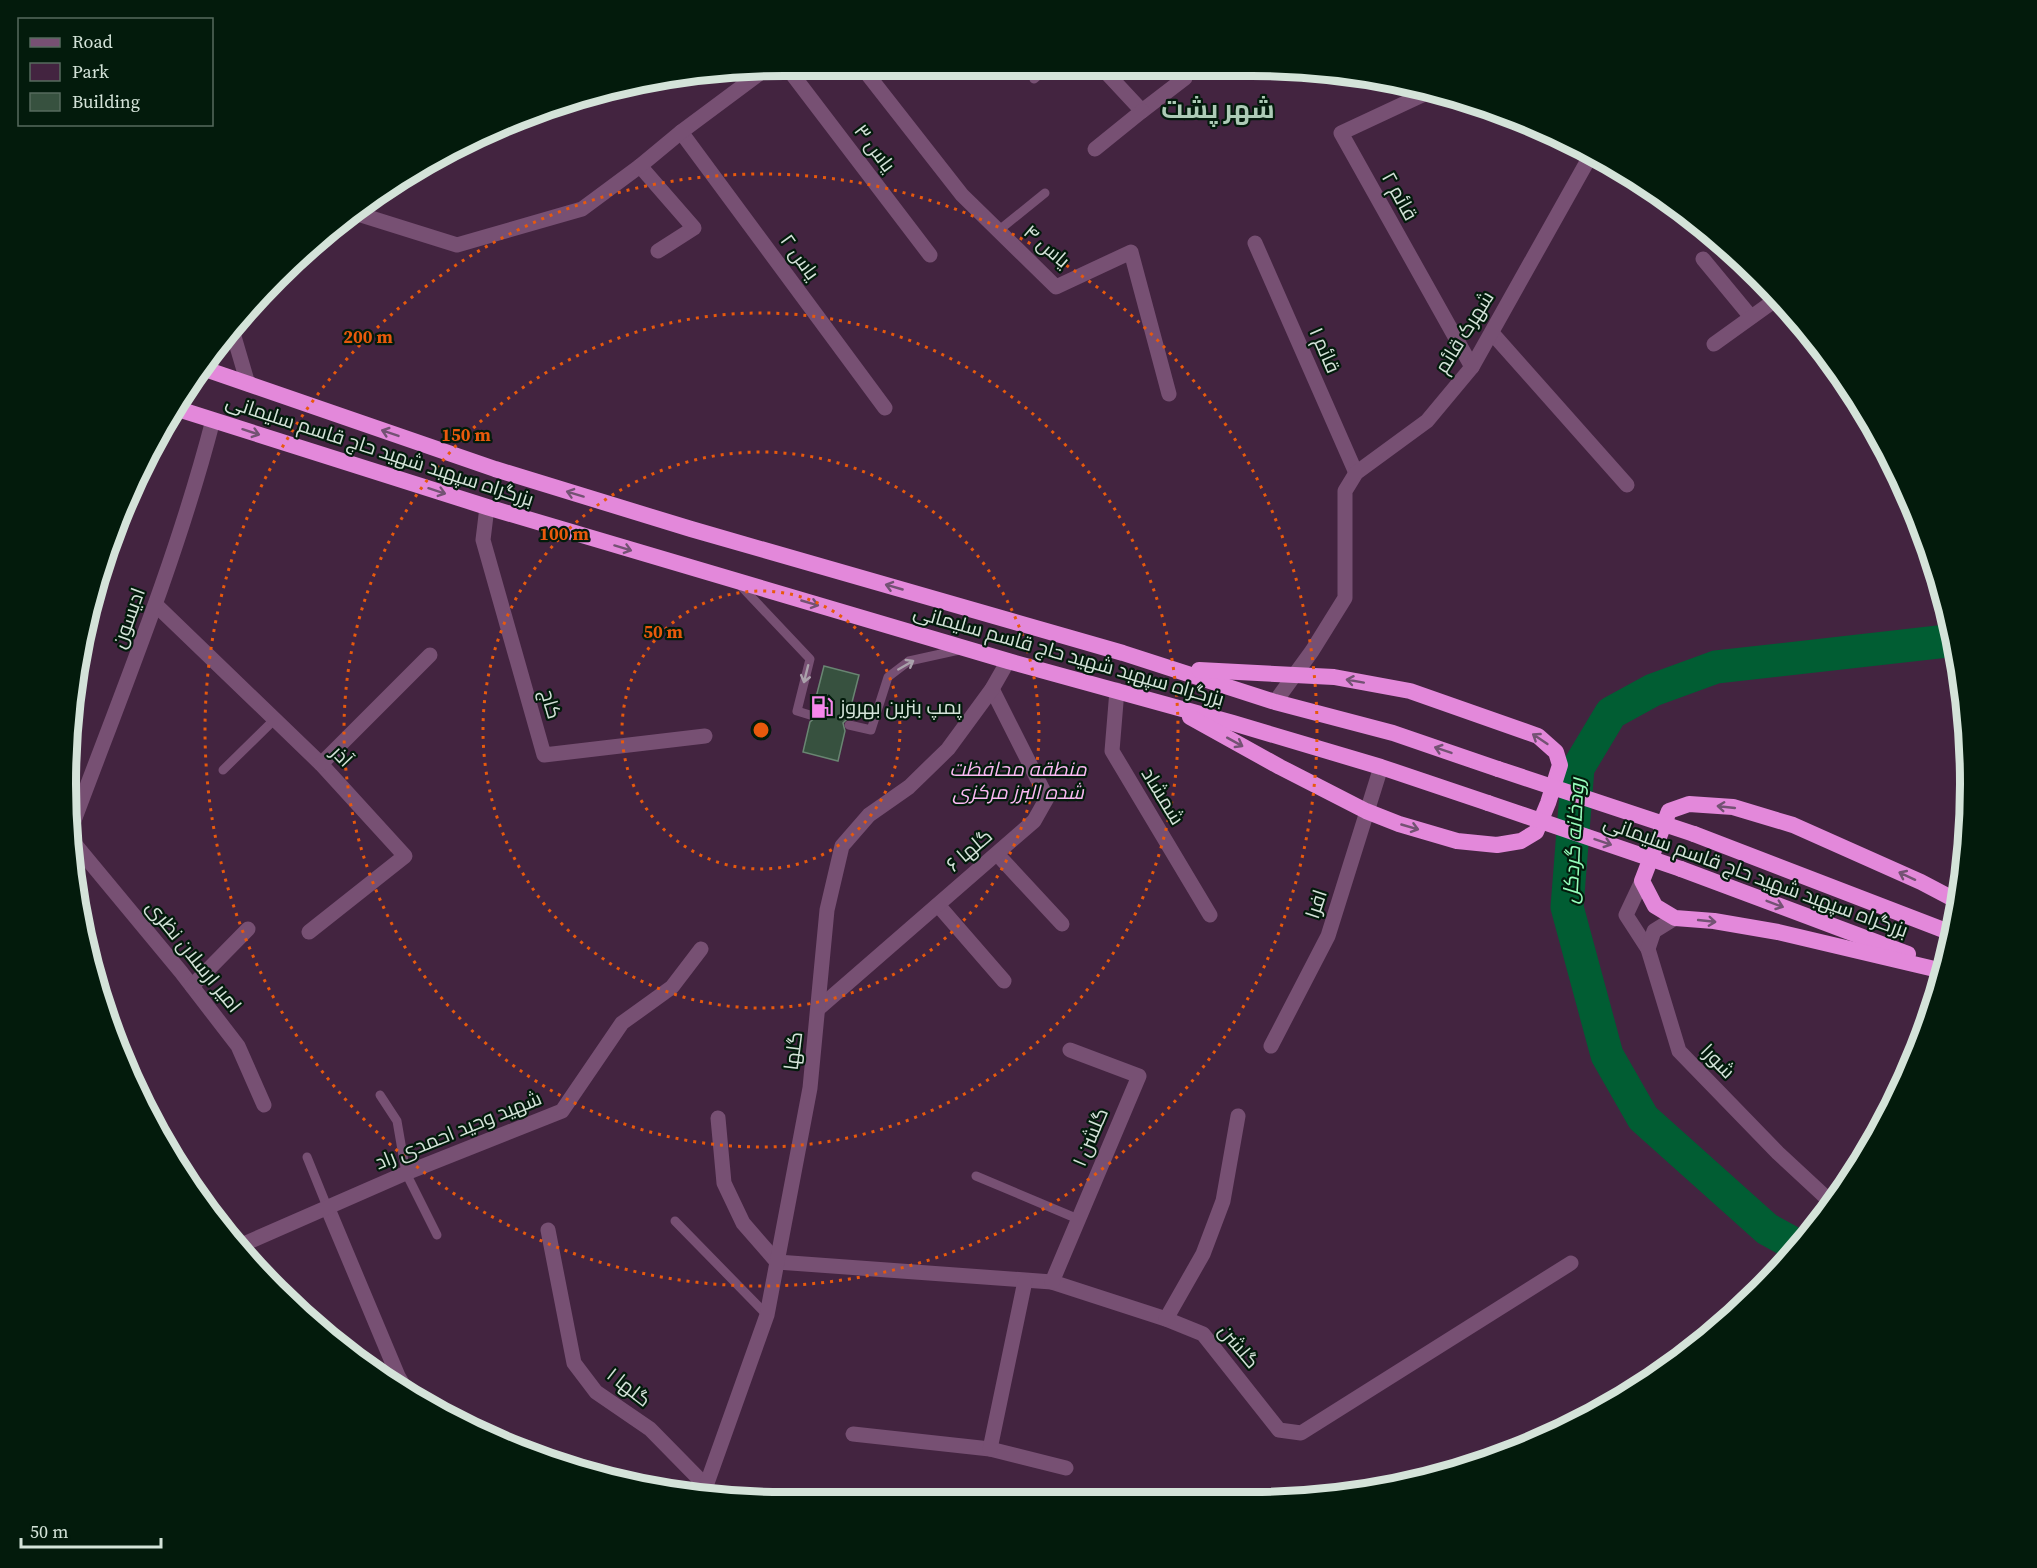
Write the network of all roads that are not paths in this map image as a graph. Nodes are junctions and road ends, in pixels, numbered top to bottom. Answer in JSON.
{"nodes":[{"id":1,"x":794,"y":76,"type":"edge"},
{"id":2,"x":869,"y":76,"type":"edge"},
{"id":3,"x":1038,"y":76,"type":"edge"},
{"id":4,"x":1109,"y":76,"type":"edge"},
{"id":5,"x":755,"y":77,"type":"edge"},
{"id":6,"x":1185,"y":78,"type":"dead end"},
{"id":7,"x":1034,"y":80,"type":"dead end"},
{"id":8,"x":1419,"y":97,"type":"edge"},
{"id":9,"x":1142,"y":111,"type":"junction"},
{"id":10,"x":681,"y":132,"type":"junction"},
{"id":11,"x":1095,"y":149,"type":"dead end"},
{"id":12,"x":1588,"y":161,"type":"edge"},
{"id":13,"x":640,"y":166,"type":"junction"},
{"id":14,"x":1045,"y":193,"type":"dead end"},
{"id":15,"x":363,"y":216,"type":"edge"},
{"id":16,"x":998,"y":231,"type":"junction"},
{"id":17,"x":1255,"y":243,"type":"dead end"},
{"id":18,"x":658,"y":251,"type":"dead end"},
{"id":19,"x":930,"y":255,"type":"dead end"},
{"id":20,"x":1703,"y":259,"type":"dead end"},
{"id":21,"x":1771,"y":303,"type":"edge"},
{"id":22,"x":1751,"y":317,"type":"junction"},
{"id":23,"x":1492,"y":333,"type":"junction"},
{"id":24,"x":235,"y":339,"type":"edge"},
{"id":25,"x":1714,"y":344,"type":"dead end"},
{"id":26,"x":1472,"y":367,"type":"junction"},
{"id":27,"x":210,"y":371,"type":"edge"},
{"id":28,"x":248,"y":384,"type":"junction"},
{"id":29,"x":1169,"y":394,"type":"dead end"},
{"id":30,"x":885,"y":408,"type":"dead end"},
{"id":31,"x":183,"y":411,"type":"edge"},
{"id":32,"x":213,"y":420,"type":"junction"},
{"id":33,"x":1356,"y":473,"type":"junction"},
{"id":34,"x":1628,"y":485,"type":"dead end"},
{"id":35,"x":487,"y":507,"type":"junction"},
{"id":36,"x":738,"y":582,"type":"junction"},
{"id":37,"x":156,"y":605,"type":"junction"},
{"id":38,"x":967,"y":649,"type":"junction"},
{"id":39,"x":430,"y":655,"type":"dead end"},
{"id":40,"x":1008,"y":661,"type":"junction"},
{"id":41,"x":1171,"y":669,"type":"junction"},
{"id":42,"x":1293,"y":677,"type":"junction"},
{"id":43,"x":992,"y":689,"type":"junction"},
{"id":44,"x":1117,"y":690,"type":"junction"},
{"id":45,"x":1275,"y":702,"type":"junction"},
{"id":46,"x":1165,"y":704,"type":"junction"},
{"id":47,"x":810,"y":714,"type":"dead end"},
{"id":48,"x":275,"y":719,"type":"junction"},
{"id":49,"x":849,"y":725,"type":"dead end"},
{"id":50,"x":705,"y":736,"type":"dead end"},
{"id":51,"x":321,"y":764,"type":"junction"},
{"id":52,"x":1381,"y":767,"type":"junction"},
{"id":53,"x":223,"y":770,"type":"dead end"},
{"id":54,"x":1366,"y":811,"type":"junction"},
{"id":55,"x":77,"y":812,"type":"edge"},
{"id":56,"x":80,"y":851,"type":"edge"},
{"id":57,"x":997,"y":854,"type":"junction"},
{"id":58,"x":1642,"y":881,"type":"junction"},
{"id":59,"x":1951,"y":898,"type":"edge"},
{"id":60,"x":938,"y":905,"type":"junction"},
{"id":61,"x":1210,"y":915,"type":"dead end"},
{"id":62,"x":1674,"y":918,"type":"junction"},
{"id":63,"x":1062,"y":924,"type":"dead end"},
{"id":64,"x":248,"y":929,"type":"dead end"},
{"id":65,"x":1945,"y":931,"type":"edge"},
{"id":66,"x":309,"y":932,"type":"dead end"},
{"id":67,"x":701,"y":949,"type":"dead end"},
{"id":68,"x":1648,"y":950,"type":"junction"},
{"id":69,"x":1936,"y":966,"type":"edge"},
{"id":70,"x":1936,"y":967,"type":"edge"},
{"id":71,"x":1004,"y":981,"type":"dead end"},
{"id":72,"x":192,"y":986,"type":"junction"},
{"id":73,"x":819,"y":1008,"type":"junction"},
{"id":74,"x":1271,"y":1046,"type":"dead end"},
{"id":75,"x":1070,"y":1050,"type":"dead end"},
{"id":76,"x":380,"y":1095,"type":"dead end"},
{"id":77,"x":264,"y":1105,"type":"dead end"},
{"id":78,"x":1238,"y":1116,"type":"dead end"},
{"id":79,"x":718,"y":1118,"type":"dead end"},
{"id":80,"x":307,"y":1157,"type":"dead end"},
{"id":81,"x":406,"y":1173,"type":"junction"},
{"id":82,"x":976,"y":1176,"type":"dead end"},
{"id":83,"x":1826,"y":1198,"type":"edge"},
{"id":84,"x":328,"y":1209,"type":"junction"},
{"id":85,"x":1078,"y":1219,"type":"junction"},
{"id":86,"x":675,"y":1221,"type":"dead end"},
{"id":87,"x":548,"y":1230,"type":"dead end"},
{"id":88,"x":436,"y":1235,"type":"dead end"},
{"id":89,"x":246,"y":1243,"type":"edge"},
{"id":90,"x":777,"y":1262,"type":"junction"},
{"id":91,"x":1572,"y":1263,"type":"dead end"},
{"id":92,"x":1024,"y":1281,"type":"junction"},
{"id":93,"x":1052,"y":1282,"type":"junction"},
{"id":94,"x":767,"y":1315,"type":"junction"},
{"id":95,"x":1166,"y":1318,"type":"junction"},
{"id":96,"x":398,"y":1377,"type":"edge"},
{"id":97,"x":853,"y":1434,"type":"dead end"},
{"id":98,"x":990,"y":1449,"type":"junction"},
{"id":99,"x":1066,"y":1468,"type":"dead end"},
{"id":100,"x":697,"y":1486,"type":"edge"},
{"id":101,"x":704,"y":1486,"type":"edge"}],
"edges":[{"from":1,"to":19,"type":"street","name":"یاس ۳"},
{"from":2,"to":16,"type":"street","name":"یاس ۴"},
{"from":3,"to":7,"type":"lane"},
{"from":4,"to":9,"type":"street"},
{"from":5,"to":10,"type":"street"},
{"from":6,"to":9,"type":"street"},
{"from":8,"to":26,"type":"street","name":"قائم ۲"},
{"from":9,"to":11,"type":"street"},
{"from":10,"to":13,"type":"street"},
{"from":10,"to":30,"type":"street","name":"یاس ۲"},
{"from":12,"to":23,"type":"street","name":"شهرک قائم"},
{"from":13,"to":15,"type":"street"},
{"from":13,"to":18,"type":"street"},
{"from":14,"to":16,"type":"lane"},
{"from":16,"to":29,"type":"street","name":"یاس ۴"},
{"from":17,"to":33,"type":"street","name":"قائم ۱"},
{"from":20,"to":22,"type":"street"},
{"from":21,"to":22,"type":"street"},
{"from":22,"to":25,"type":"street"},
{"from":23,"to":26,"type":"street","name":"شهرک قائم"},
{"from":23,"to":34,"type":"street"},
{"from":24,"to":28,"type":"street"},
{"from":26,"to":33,"type":"street","name":"شهرک قائم"},
{"from":27,"to":28,"type":"highway","name":"بزرگراه سپهبد شهید حاج قاسم سلیمانی"},
{"from":41,"to":28,"type":"highway","name":"بزرگراه سپهبد شهید حاج قاسم سلیمانی","one_way":true},
{"from":31,"to":32,"type":"highway","name":"بزرگراه سپهبد شهید حاج قاسم سلیمانی"},
{"from":32,"to":35,"type":"highway","name":"بزرگراه سپهبد شهید حاج قاسم سلیمانی","one_way":true},
{"from":32,"to":37,"type":"street","name":"ادیسون"},
{"from":33,"to":42,"type":"street"},
{"from":35,"to":36,"type":"highway","name":"بزرگراه سپهبد شهید حاج قاسم سلیمانی","one_way":true},
{"from":35,"to":50,"type":"street","name":"کاج"},
{"from":36,"to":38,"type":"highway","name":"بزرگراه سپهبد شهید حاج قاسم سلیمانی","one_way":true},
{"from":36,"to":47,"type":"lane","one_way":true},
{"from":37,"to":48,"type":"street","name":"آذر"},
{"from":37,"to":55,"type":"street","name":"ادیسون"},
{"from":38,"to":40,"type":"highway","name":"بزرگراه سپهبد شهید حاج قاسم سلیمانی"},
{"from":49,"to":38,"type":"lane","one_way":true},
{"from":39,"to":51,"type":"street"},
{"from":40,"to":43,"type":"street","name":"گلها"},
{"from":40,"to":44,"type":"highway","name":"بزرگراه سپهبد شهید حاج قاسم سلیمانی"},
{"from":41,"to":42,"type":"highway"},
{"from":41,"to":45,"type":"highway","name":"بزرگراه سپهبد شهید حاج قاسم سلیمانی"},
{"from":42,"to":45,"type":"street"},
{"from":54,"to":42,"type":"highway","one_way":true},
{"from":43,"to":57,"type":"street","name":"گلها ۶"},
{"from":43,"to":73,"type":"street","name":"گلها"},
{"from":44,"to":46,"type":"highway","name":"بزرگراه سپهبد شهید حاج قاسم سلیمانی"},
{"from":44,"to":61,"type":"street","name":"شمشاد"},
{"from":65,"to":45,"type":"highway","name":"بزرگراه سپهبد شهید حاج قاسم سلیمانی","one_way":true,"bridge":true},
{"from":46,"to":52,"type":"highway","name":"بزرگراه سپهبد شهید حاج قاسم سلیمانی"},
{"from":46,"to":54,"type":"highway","one_way":true},
{"from":48,"to":51,"type":"street","name":"آذر"},
{"from":48,"to":53,"type":"lane"},
{"from":51,"to":66,"type":"street","name":"آذر"},
{"from":52,"to":54,"type":"street","name":"افرا"},
{"from":52,"to":69,"type":"highway","name":"بزرگراه سپهبد شهید حاج قاسم سلیمانی","one_way":true,"bridge":true},
{"from":54,"to":74,"type":"street","name":"افرا"},
{"from":56,"to":72,"type":"street","name":"امیر ارسلان نظری"},
{"from":57,"to":60,"type":"street","name":"گلها ۶"},
{"from":57,"to":63,"type":"street"},
{"from":59,"to":58,"type":"highway","one_way":true},
{"from":58,"to":62,"type":"highway"},
{"from":58,"to":68,"type":"street","name":"شورا"},
{"from":60,"to":71,"type":"street"},
{"from":60,"to":73,"type":"street","name":"گلها ۶"},
{"from":62,"to":68,"type":"street"},
{"from":62,"to":70,"type":"highway","one_way":true},
{"from":64,"to":72,"type":"street"},
{"from":67,"to":81,"type":"street","name":"شهید وحید احمدی راد"},
{"from":68,"to":83,"type":"street","name":"شورا"},
{"from":72,"to":77,"type":"street","name":"امیر ارسلان نظری"},
{"from":73,"to":90,"type":"street","name":"گلها"},
{"from":75,"to":85,"type":"street","name":"گلشن ۱"},
{"from":76,"to":81,"type":"lane"},
{"from":78,"to":95,"type":"street"},
{"from":79,"to":90,"type":"street"},
{"from":80,"to":84,"type":"lane"},
{"from":81,"to":84,"type":"street","name":"شهید وحید احمدی راد"},
{"from":81,"to":88,"type":"lane"},
{"from":82,"to":85,"type":"lane"},
{"from":84,"to":89,"type":"street","name":"شهید وحید احمدی راد"},
{"from":84,"to":96,"type":"street"},
{"from":85,"to":93,"type":"street","name":"گلشن ۱"},
{"from":86,"to":94,"type":"lane"},
{"from":87,"to":100,"type":"street","name":"گلها ۱"},
{"from":90,"to":92,"type":"street","name":"گلشن"},
{"from":90,"to":94,"type":"street","name":"گلها"},
{"from":91,"to":95,"type":"street","name":"گلشن"},
{"from":92,"to":93,"type":"street","name":"گلشن"},
{"from":92,"to":98,"type":"street"},
{"from":93,"to":95,"type":"street","name":"گلشن"},
{"from":94,"to":101,"type":"street","name":"گلها"},
{"from":97,"to":98,"type":"street"},
{"from":98,"to":99,"type":"street"}]}
